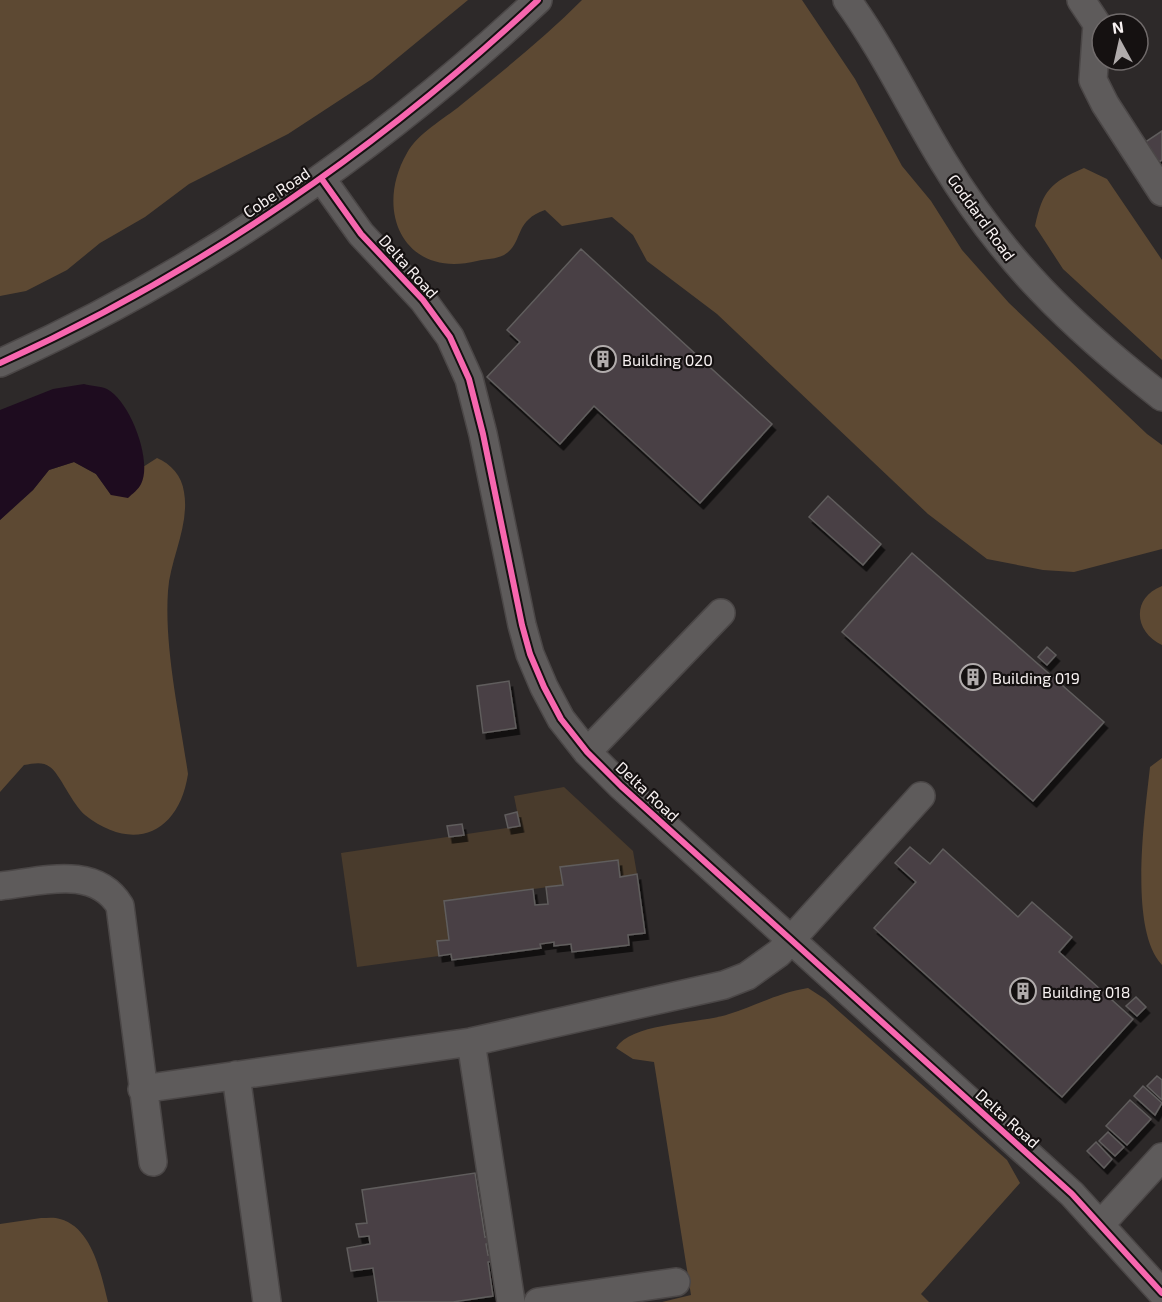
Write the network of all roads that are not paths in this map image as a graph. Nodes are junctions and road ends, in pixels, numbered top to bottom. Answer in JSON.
{"nodes":[{"id":1,"x":538,"y":0,"type":"edge"},
{"id":2,"x":847,"y":0,"type":"edge"},
{"id":3,"x":1081,"y":0,"type":"edge"},
{"id":4,"x":321,"y":178,"type":"junction"},
{"id":5,"x":1162,"y":192,"type":"edge"},
{"id":6,"x":0,"y":363,"type":"edge"},
{"id":7,"x":1162,"y":396,"type":"edge"},
{"id":8,"x":721,"y":613,"type":"dead end"},
{"id":9,"x":587,"y":752,"type":"junction"},
{"id":10,"x":921,"y":796,"type":"dead end"},
{"id":11,"x":0,"y":886,"type":"edge"},
{"id":12,"x":791,"y":940,"type":"junction"},
{"id":13,"x":471,"y":1042,"type":"junction"},
{"id":14,"x":236,"y":1075,"type":"junction"},
{"id":15,"x":142,"y":1089,"type":"junction"},
{"id":16,"x":1162,"y":1157,"type":"edge"},
{"id":17,"x":153,"y":1162,"type":"dead end"},
{"id":18,"x":1100,"y":1225,"type":"junction"},
{"id":19,"x":676,"y":1282,"type":"dead end"},
{"id":20,"x":1162,"y":1293,"type":"edge"},
{"id":21,"x":267,"y":1302,"type":"edge"},
{"id":22,"x":511,"y":1302,"type":"edge"},
{"id":23,"x":538,"y":1302,"type":"edge"}],
"edges":[{"from":1,"to":4,"type":"street","name":"Cobe Road"},
{"from":2,"to":7,"type":"street","name":"Goddard Road"},
{"from":3,"to":5,"type":"street"},
{"from":4,"to":6,"type":"street","name":"Cobe Road"},
{"from":4,"to":9,"type":"street","name":"Delta Road"},
{"from":8,"to":9,"type":"street"},
{"from":9,"to":12,"type":"street","name":"Delta Road"},
{"from":10,"to":12,"type":"street"},
{"from":11,"to":15,"type":"street"},
{"from":12,"to":13,"type":"street"},
{"from":12,"to":18,"type":"street","name":"Delta Road"},
{"from":13,"to":14,"type":"street"},
{"from":13,"to":22,"type":"street"},
{"from":14,"to":15,"type":"street"},
{"from":14,"to":21,"type":"street"},
{"from":15,"to":17,"type":"street"},
{"from":16,"to":18,"type":"street"},
{"from":18,"to":20,"type":"street","name":"Delta Road"},
{"from":19,"to":23,"type":"street"}]}
